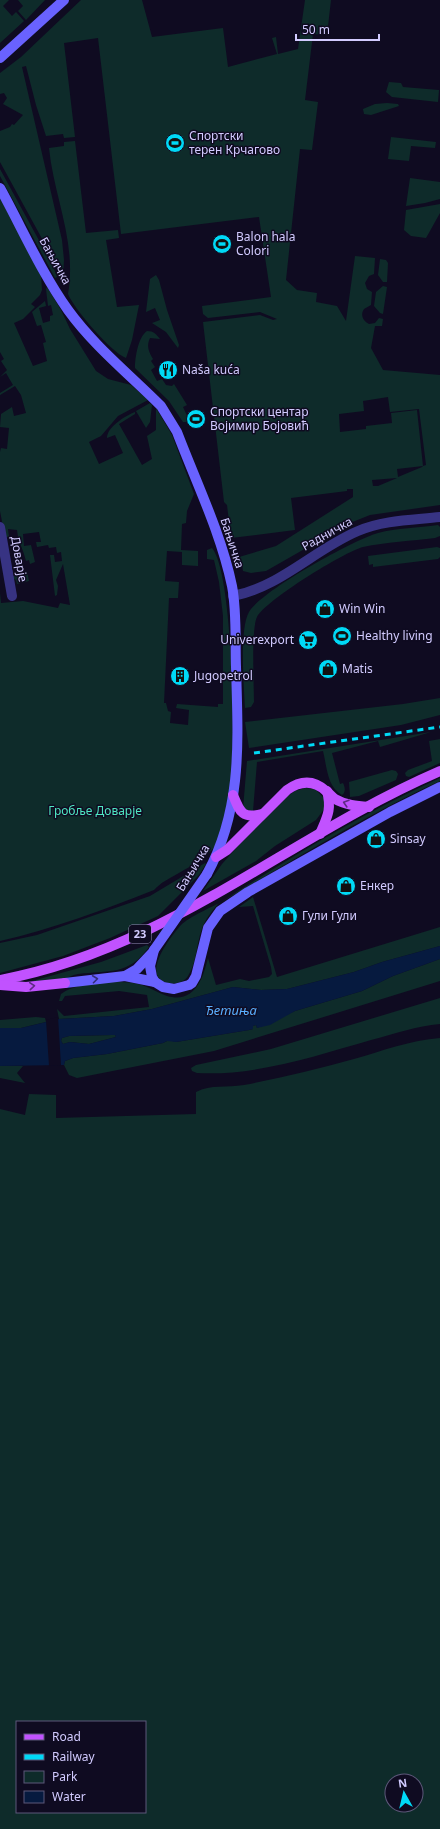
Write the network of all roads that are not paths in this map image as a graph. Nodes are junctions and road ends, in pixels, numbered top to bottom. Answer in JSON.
{"nodes":[{"id":1,"x":64,"y":0,"type":"edge"},
{"id":2,"x":55,"y":3,"type":"edge"},
{"id":3,"x":0,"y":58,"type":"edge"},
{"id":4,"x":0,"y":188,"type":"edge"},
{"id":5,"x":440,"y":517,"type":"edge"},
{"id":6,"x":0,"y":527,"type":"edge"},
{"id":7,"x":12,"y":596,"type":"dead end"},
{"id":8,"x":233,"y":596,"type":"junction"},
{"id":9,"x":440,"y":771,"type":"edge"},
{"id":10,"x":440,"y":787,"type":"edge"},
{"id":11,"x":327,"y":792,"type":"junction"},
{"id":12,"x":233,"y":795,"type":"junction"},
{"id":13,"x":368,"y":806,"type":"junction"},
{"id":14,"x":262,"y":814,"type":"junction"},
{"id":15,"x":320,"y":834,"type":"junction"},
{"id":16,"x":216,"y":857,"type":"junction"},
{"id":17,"x":154,"y":950,"type":"junction"},
{"id":18,"x":125,"y":976,"type":"junction"},
{"id":19,"x":0,"y":980,"type":"edge"},
{"id":20,"x":155,"y":982,"type":"junction"},
{"id":21,"x":65,"y":983,"type":"joint"},
{"id":22,"x":0,"y":985,"type":"edge"}],
"edges":[{"from":1,"to":2,"type":"street"},
{"from":2,"to":3,"type":"street"},
{"from":4,"to":8,"type":"street","name":"Бањичка"},
{"from":5,"to":8,"type":"street","name":"Радничка"},
{"from":6,"to":7,"type":"street","name":"Доварје"},
{"from":8,"to":12,"type":"street","name":"Бањичка"},
{"from":9,"to":13,"type":"main road","number":"23"},
{"from":10,"to":20,"type":"street"},
{"from":13,"to":11,"type":"main road","one_way":true},
{"from":11,"to":14,"type":"main road"},
{"from":11,"to":15,"type":"main road"},
{"from":12,"to":14,"type":"main road"},
{"from":12,"to":16,"type":"street","name":"Бањичка"},
{"from":13,"to":15,"type":"main road","number":"23"},
{"from":14,"to":16,"type":"main road"},
{"from":15,"to":19,"type":"main road","number":"23"},
{"from":16,"to":17,"type":"street","name":"Бањичка","bridge":true},
{"from":17,"to":18,"type":"street","name":"Бањичка"},
{"from":17,"to":20,"type":"street","name":"Бањичка"},
{"from":18,"to":20,"type":"street"},
{"from":21,"to":18,"type":"street","name":"Бањичка","one_way":true},
{"from":22,"to":21,"type":"main road","one_way":true}]}
